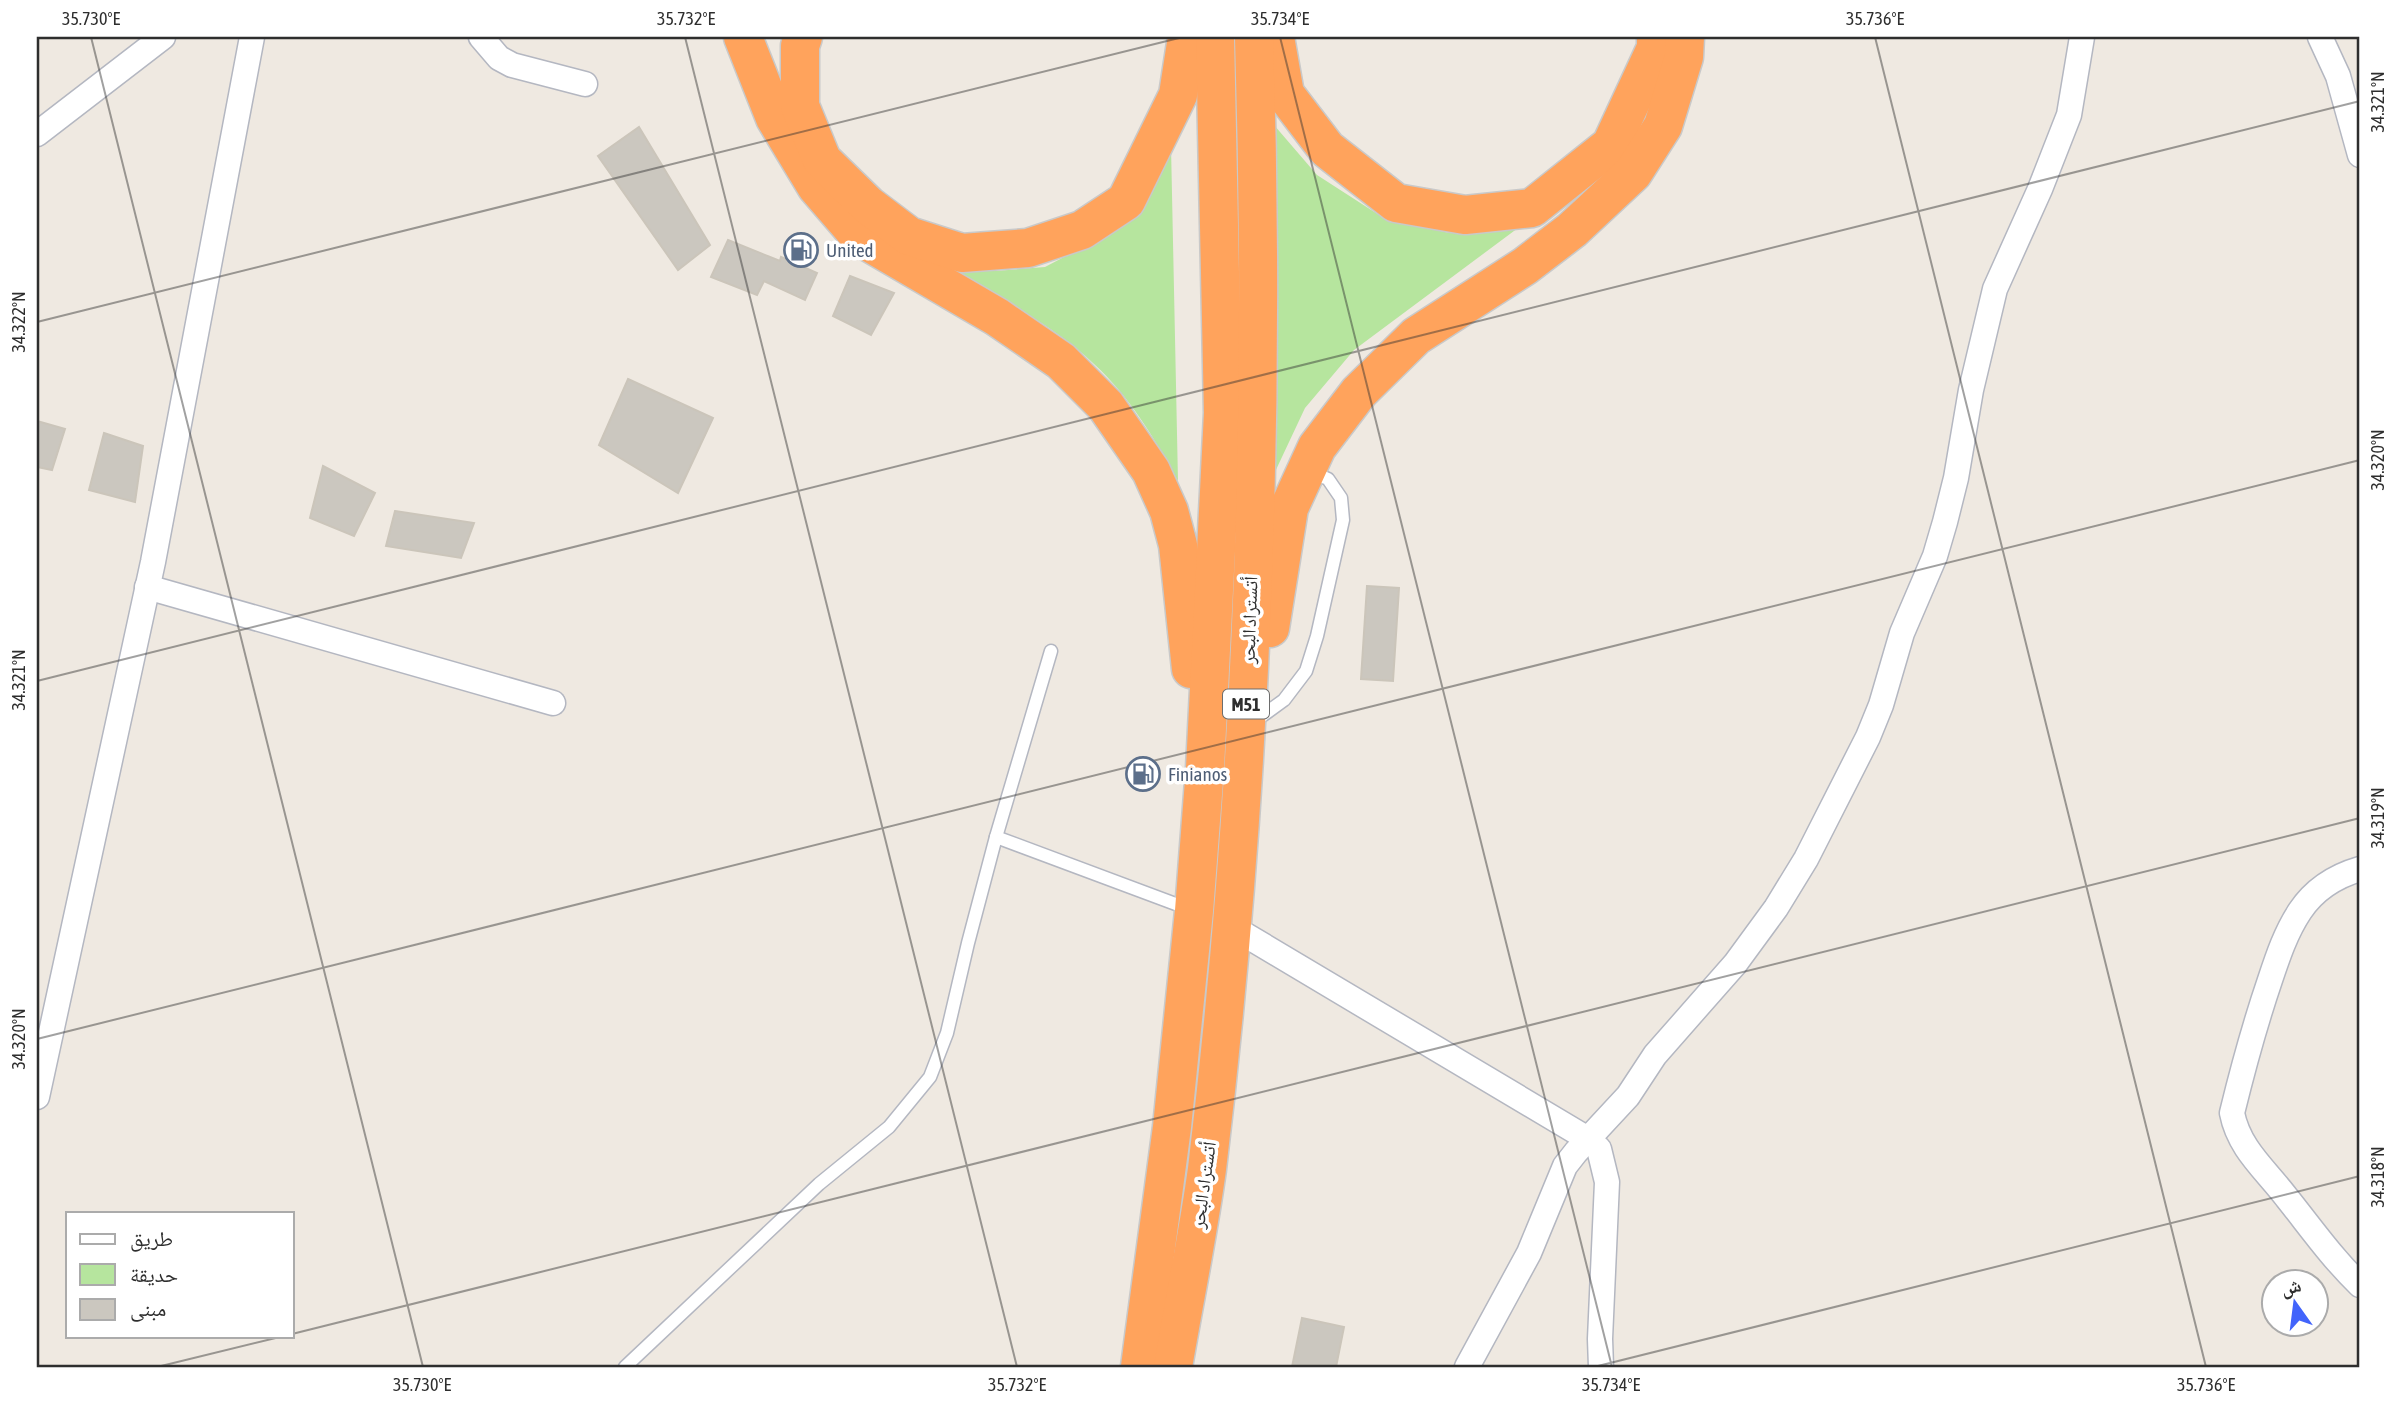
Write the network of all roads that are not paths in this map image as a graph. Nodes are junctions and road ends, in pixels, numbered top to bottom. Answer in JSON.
{"nodes":[{"id":1,"x":163,"y":37,"type":"edge"},
{"id":2,"x":252,"y":37,"type":"edge"},
{"id":3,"x":481,"y":37,"type":"edge"},
{"id":4,"x":743,"y":37,"type":"edge"},
{"id":5,"x":803,"y":37,"type":"edge"},
{"id":6,"x":1187,"y":37,"type":"edge"},
{"id":7,"x":1215,"y":37,"type":"edge"},
{"id":8,"x":1254,"y":37,"type":"edge"},
{"id":9,"x":1275,"y":37,"type":"edge"},
{"id":10,"x":1656,"y":37,"type":"edge"},
{"id":11,"x":1685,"y":37,"type":"edge"},
{"id":12,"x":2082,"y":37,"type":"edge"},
{"id":13,"x":2320,"y":37,"type":"edge"},
{"id":14,"x":585,"y":84,"type":"dead end"},
{"id":15,"x":37,"y":134,"type":"edge"},
{"id":16,"x":2360,"y":155,"type":"edge"},
{"id":17,"x":1307,"y":470,"type":"junction"},
{"id":18,"x":147,"y":587,"type":"junction"},
{"id":19,"x":1051,"y":651,"type":"dead end"},
{"id":20,"x":553,"y":703,"type":"dead end"},
{"id":21,"x":1255,"y":722,"type":"junction"},
{"id":22,"x":1205,"y":768,"type":"junction"},
{"id":23,"x":1242,"y":796,"type":"junction"},
{"id":24,"x":996,"y":837,"type":"junction"},
{"id":25,"x":2360,"y":869,"type":"edge"},
{"id":26,"x":1194,"y":911,"type":"junction"},
{"id":27,"x":1232,"y":927,"type":"junction"},
{"id":28,"x":37,"y":1097,"type":"edge"},
{"id":29,"x":1588,"y":1139,"type":"junction"},
{"id":30,"x":2360,"y":1285,"type":"edge"},
{"id":31,"x":1477,"y":1363,"type":"edge"},
{"id":32,"x":625,"y":1367,"type":"edge"},
{"id":33,"x":1140,"y":1367,"type":"edge"},
{"id":34,"x":1173,"y":1367,"type":"edge"},
{"id":35,"x":1601,"y":1367,"type":"edge"}],
"edges":[{"from":1,"to":15,"type":"street"},
{"from":2,"to":18,"type":"street"},
{"from":3,"to":14,"type":"street"},
{"from":4,"to":22,"type":"highway"},
{"from":5,"to":6,"type":"highway"},
{"from":7,"to":22,"type":"highway","name":"أتستراد البحر","number":"M51"},
{"from":8,"to":23,"type":"highway","name":"أتستراد البحر","number":"M51"},
{"from":9,"to":10,"type":"highway"},
{"from":11,"to":17,"type":"highway"},
{"from":12,"to":29,"type":"street"},
{"from":13,"to":16,"type":"street"},
{"from":17,"to":21,"type":"highway"},
{"from":17,"to":21,"type":"lane"},
{"from":18,"to":20,"type":"street"},
{"from":18,"to":28,"type":"street"},
{"from":19,"to":24,"type":"lane"},
{"from":21,"to":23,"type":"highway"},
{"from":22,"to":26,"type":"highway","name":"أتستراد البحر","number":"M51"},
{"from":23,"to":27,"type":"highway","name":"أتستراد البحر","number":"M51"},
{"from":24,"to":26,"type":"lane"},
{"from":24,"to":32,"type":"lane"},
{"from":25,"to":30,"type":"street"},
{"from":26,"to":33,"type":"highway","name":"أتستراد البحر","number":"M51"},
{"from":27,"to":29,"type":"street"},
{"from":27,"to":34,"type":"highway","name":"أتستراد البحر","number":"M51"},
{"from":29,"to":31,"type":"street"},
{"from":29,"to":35,"type":"street"}]}
